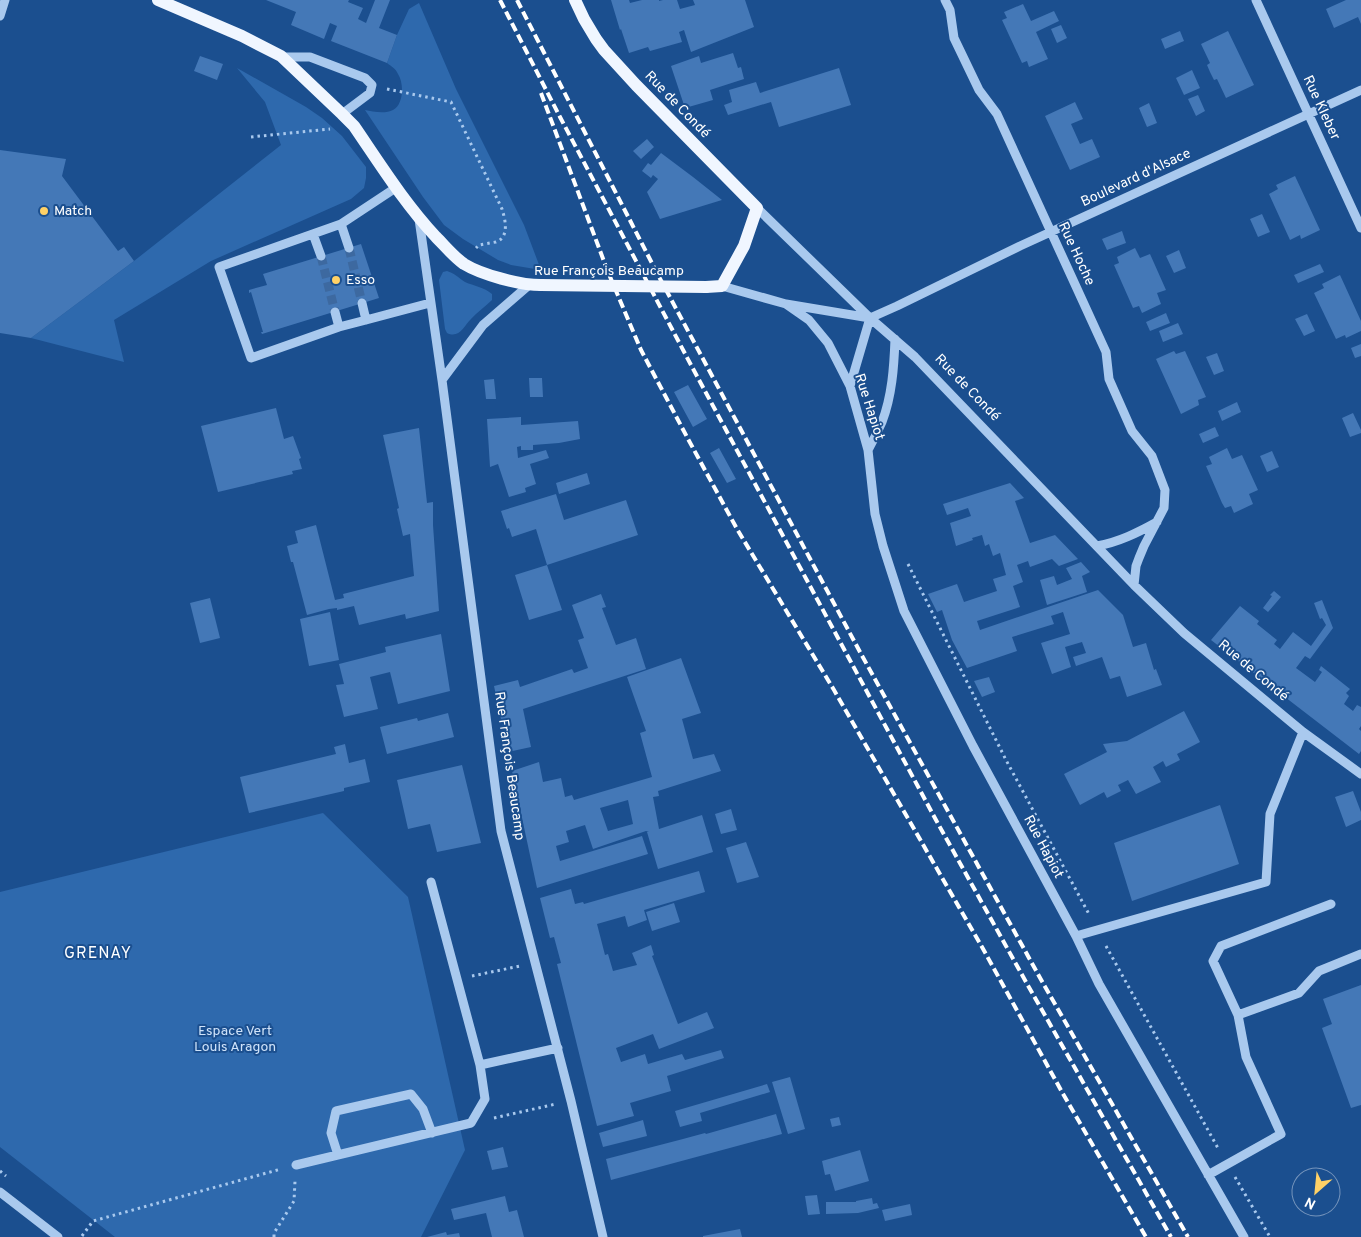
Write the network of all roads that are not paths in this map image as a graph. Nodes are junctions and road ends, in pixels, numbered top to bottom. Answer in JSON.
{"nodes":[{"id":1,"x":5,"y":0,"type":"edge"},
{"id":2,"x":158,"y":0,"type":"edge"},
{"id":3,"x":575,"y":0,"type":"edge"},
{"id":4,"x":945,"y":0,"type":"edge"},
{"id":5,"x":1256,"y":0,"type":"edge"},
{"id":6,"x":0,"y":16,"type":"edge"},
{"id":7,"x":281,"y":56,"type":"junction"},
{"id":8,"x":1361,"y":90,"type":"edge"},
{"id":9,"x":342,"y":114,"type":"junction"},
{"id":10,"x":1308,"y":115,"type":"junction"},
{"id":11,"x":397,"y":187,"type":"junction"},
{"id":12,"x":757,"y":208,"type":"junction"},
{"id":13,"x":419,"y":219,"type":"junction"},
{"id":14,"x":341,"y":224,"type":"junction"},
{"id":15,"x":1361,"y":228,"type":"edge"},
{"id":16,"x":1050,"y":232,"type":"junction"},
{"id":17,"x":313,"y":234,"type":"junction"},
{"id":18,"x":348,"y":248,"type":"tunnel mouth"},
{"id":19,"x":321,"y":256,"type":"tunnel mouth"},
{"id":20,"x":535,"y":285,"type":"junction"},
{"id":21,"x":722,"y":286,"type":"junction"},
{"id":22,"x":362,"y":303,"type":"tunnel mouth"},
{"id":23,"x":430,"y":303,"type":"junction"},
{"id":24,"x":786,"y":304,"type":"junction"},
{"id":25,"x":335,"y":312,"type":"tunnel mouth"},
{"id":26,"x":870,"y":318,"type":"junction"},
{"id":27,"x":366,"y":320,"type":"junction"},
{"id":28,"x":339,"y":327,"type":"junction"},
{"id":29,"x":895,"y":339,"type":"junction"},
{"id":30,"x":442,"y":380,"type":"junction"},
{"id":31,"x":850,"y":386,"type":"junction"},
{"id":32,"x":868,"y":450,"type":"junction"},
{"id":33,"x":1157,"y":522,"type":"junction"},
{"id":34,"x":1097,"y":546,"type":"junction"},
{"id":35,"x":1134,"y":585,"type":"junction"},
{"id":36,"x":1303,"y":732,"type":"junction"},
{"id":37,"x":1361,"y":774,"type":"edge"},
{"id":38,"x":431,"y":882,"type":"dead end"},
{"id":39,"x":1331,"y":904,"type":"dead end"},
{"id":40,"x":1076,"y":936,"type":"junction"},
{"id":41,"x":1361,"y":954,"type":"edge"},
{"id":42,"x":1238,"y":1015,"type":"junction"},
{"id":43,"x":558,"y":1048,"type":"junction"},
{"id":44,"x":480,"y":1065,"type":"junction"},
{"id":45,"x":432,"y":1133,"type":"junction"},
{"id":46,"x":338,"y":1155,"type":"junction"},
{"id":47,"x":296,"y":1165,"type":"road end"},
{"id":48,"x":1208,"y":1174,"type":"junction"},
{"id":49,"x":0,"y":1192,"type":"edge"},
{"id":50,"x":58,"y":1237,"type":"edge"},
{"id":51,"x":603,"y":1237,"type":"edge"},
{"id":52,"x":1244,"y":1237,"type":"edge"}],
"edges":[{"from":1,"to":6,"type":"street"},
{"from":2,"to":7,"type":"main road"},
{"from":3,"to":12,"type":"main road","name":"Rue de Condé"},
{"from":4,"to":16,"type":"street","name":"Rue Hoche"},
{"from":5,"to":10,"type":"street","name":"Rue Kleber"},
{"from":7,"to":9,"type":"main road"},
{"from":7,"to":9,"type":"street"},
{"from":8,"to":10,"type":"street","name":"Boulevard d'Alsace"},
{"from":9,"to":11,"type":"main road"},
{"from":10,"to":15,"type":"street","name":"Rue Kleber"},
{"from":10,"to":16,"type":"street","name":"Boulevard d'Alsace"},
{"from":11,"to":13,"type":"main road"},
{"from":11,"to":14,"type":"street"},
{"from":12,"to":21,"type":"main road"},
{"from":12,"to":26,"type":"street","name":"Rue de Condé"},
{"from":13,"to":20,"type":"main road"},
{"from":13,"to":23,"type":"street","name":"Rue François Beaucamp"},
{"from":14,"to":17,"type":"street"},
{"from":14,"to":18,"type":"street"},
{"from":16,"to":26,"type":"street","name":"Boulevard d'Alsace"},
{"from":16,"to":33,"type":"street","name":"Rue Hoche"},
{"from":17,"to":19,"type":"street"},
{"from":17,"to":28,"type":"street"},
{"from":20,"to":21,"type":"main road","name":"Rue François Beaucamp","bridge":true},
{"from":20,"to":30,"type":"street","name":"Rue François Beaucamp"},
{"from":21,"to":24,"type":"street","name":"Rue François Beaucamp"},
{"from":22,"to":27,"type":"street"},
{"from":23,"to":27,"type":"street"},
{"from":23,"to":30,"type":"street","name":"Rue François Beaucamp"},
{"from":24,"to":26,"type":"street"},
{"from":24,"to":31,"type":"street","name":"Rue Hapiot"},
{"from":25,"to":28,"type":"street"},
{"from":26,"to":29,"type":"street","name":"Rue de Condé"},
{"from":26,"to":31,"type":"street"},
{"from":27,"to":28,"type":"street"},
{"from":29,"to":32,"type":"street","name":"Rue Hapiot"},
{"from":29,"to":34,"type":"street","name":"Rue de Condé"},
{"from":30,"to":43,"type":"street","name":"Rue François Beaucamp"},
{"from":31,"to":32,"type":"street","name":"Rue Hapiot"},
{"from":32,"to":40,"type":"street","name":"Rue Hapiot"},
{"from":33,"to":34,"type":"street"},
{"from":33,"to":35,"type":"street","name":"Rue Hoche"},
{"from":34,"to":35,"type":"street","name":"Rue de Condé"},
{"from":35,"to":36,"type":"street","name":"Rue de Condé"},
{"from":36,"to":37,"type":"street","name":"Rue de Condé"},
{"from":36,"to":40,"type":"street"},
{"from":38,"to":44,"type":"street"},
{"from":39,"to":42,"type":"street"},
{"from":40,"to":48,"type":"street","name":"Rue Hapiot"},
{"from":41,"to":42,"type":"street"},
{"from":42,"to":48,"type":"street"},
{"from":43,"to":44,"type":"street"},
{"from":43,"to":51,"type":"street","name":"Rue François Beaucamp"},
{"from":44,"to":45,"type":"street"},
{"from":45,"to":46,"type":"street"},
{"from":45,"to":46,"type":"street"},
{"from":46,"to":47,"type":"street"},
{"from":48,"to":52,"type":"street","name":"Rue Hapiot"},
{"from":49,"to":50,"type":"street"}]}
